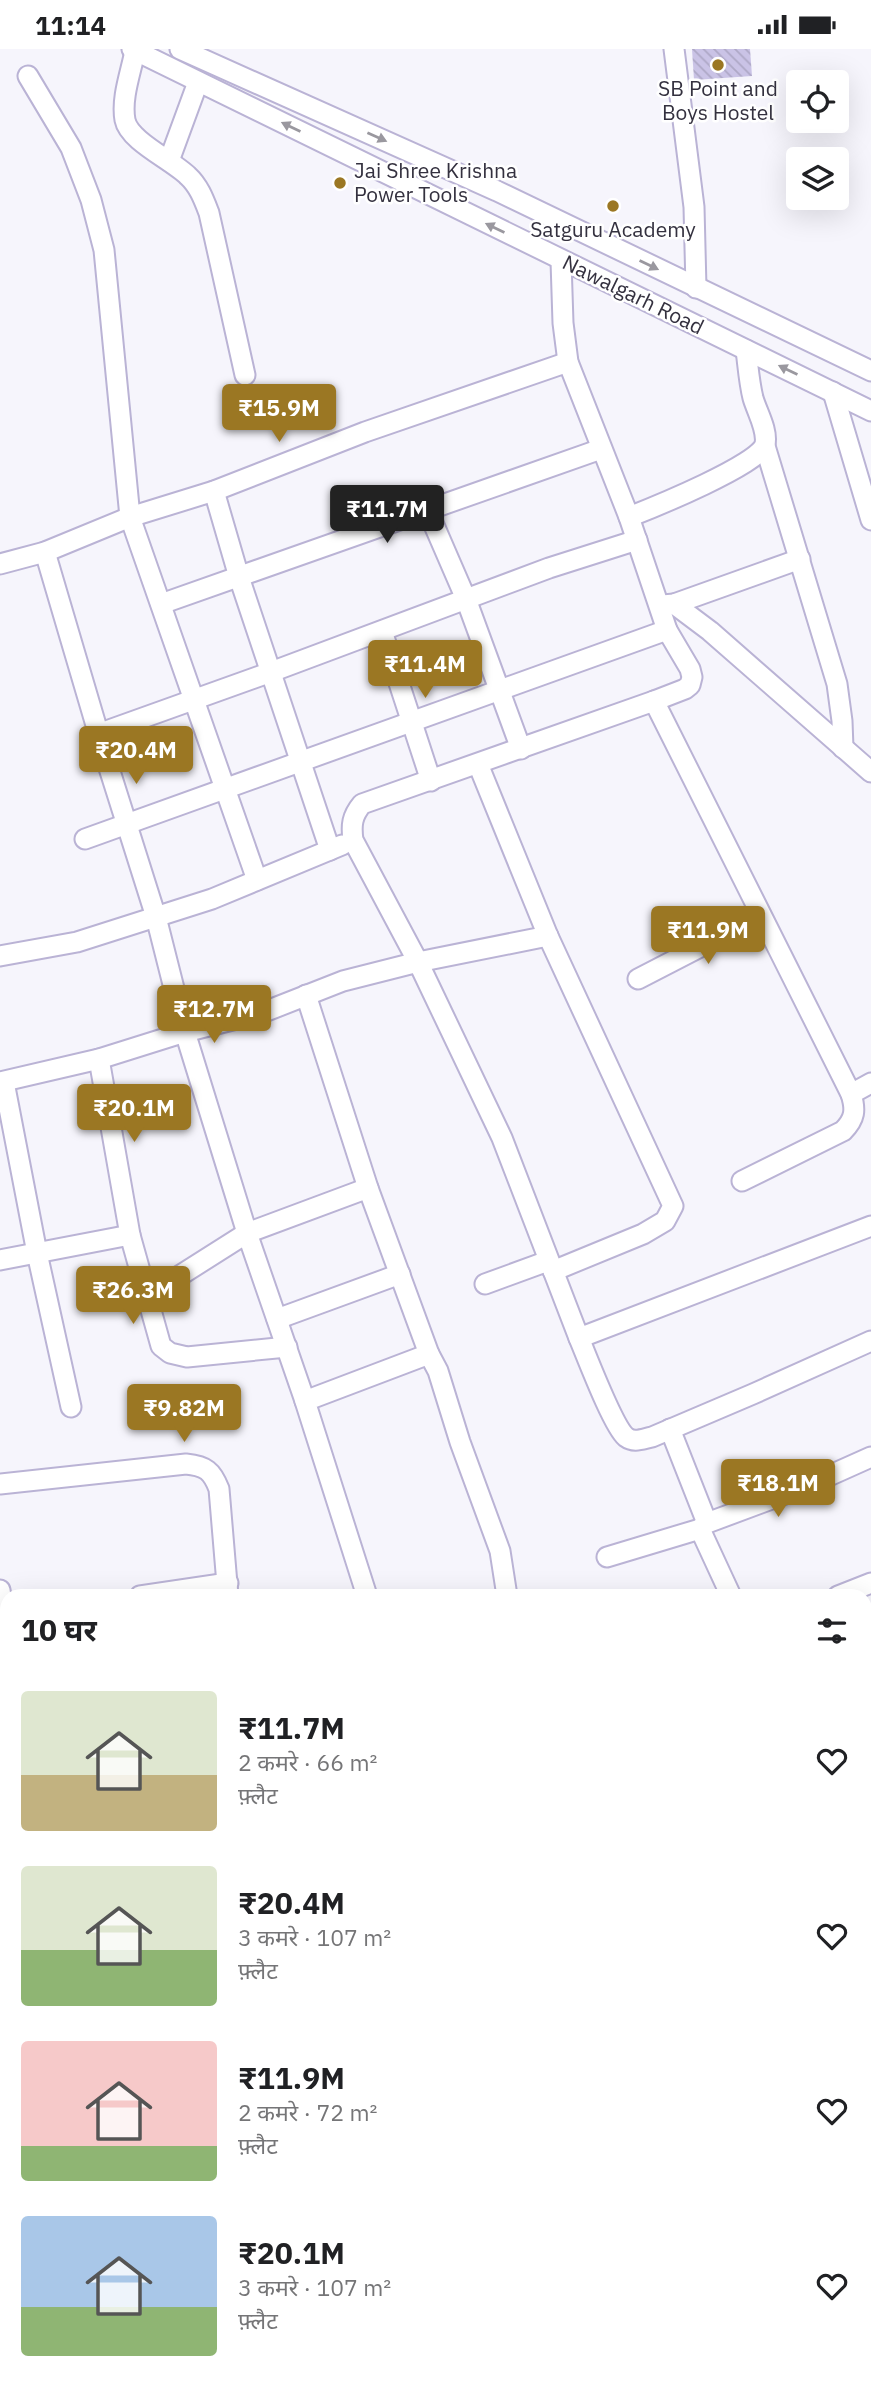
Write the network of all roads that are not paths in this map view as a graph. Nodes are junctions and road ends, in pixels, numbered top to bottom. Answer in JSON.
{"nodes":[{"id":1,"x":674,"y":49,"type":"edge"},
{"id":2,"x":133,"y":50,"type":"edge"},
{"id":3,"x":186,"y":50,"type":"edge"},
{"id":4,"x":28,"y":76,"type":"dead end"},
{"id":5,"x":198,"y":82,"type":"junction"},
{"id":6,"x":169,"y":161,"type":"junction"},
{"id":7,"x":562,"y":261,"type":"junction"},
{"id":8,"x":696,"y":288,"type":"junction"},
{"id":9,"x":746,"y":349,"type":"junction"},
{"id":10,"x":568,"y":362,"type":"junction"},
{"id":11,"x":871,"y":372,"type":"edge"},
{"id":12,"x":245,"y":375,"type":"dead end"},
{"id":13,"x":833,"y":392,"type":"junction"},
{"id":14,"x":871,"y":411,"type":"edge"},
{"id":15,"x":765,"y":446,"type":"junction"},
{"id":16,"x":601,"y":449,"type":"junction"},
{"id":17,"x":862,"y":461,"type":"edge"},
{"id":18,"x":214,"y":491,"type":"junction"},
{"id":19,"x":427,"y":509,"type":"junction"},
{"id":20,"x":130,"y":517,"type":"junction"},
{"id":21,"x":629,"y":517,"type":"junction"},
{"id":22,"x":871,"y":520,"type":"edge"},
{"id":23,"x":637,"y":540,"type":"junction"},
{"id":24,"x":45,"y":552,"type":"junction"},
{"id":25,"x":800,"y":559,"type":"junction"},
{"id":26,"x":0,"y":564,"type":"edge"},
{"id":27,"x":239,"y":577,"type":"junction"},
{"id":28,"x":466,"y":599,"type":"junction"},
{"id":29,"x":161,"y":604,"type":"junction"},
{"id":30,"x":666,"y":605,"type":"junction"},
{"id":31,"x":667,"y":630,"type":"junction"},
{"id":32,"x":382,"y":631,"type":"junction"},
{"id":33,"x":271,"y":672,"type":"junction"},
{"id":34,"x":500,"y":691,"type":"junction"},
{"id":35,"x":195,"y":699,"type":"junction"},
{"id":36,"x":654,"y":701,"type":"junction"},
{"id":37,"x":412,"y":723,"type":"junction"},
{"id":38,"x":98,"y":734,"type":"junction"},
{"id":39,"x":843,"y":747,"type":"junction"},
{"id":40,"x":521,"y":749,"type":"junction"},
{"id":41,"x":300,"y":762,"type":"junction"},
{"id":42,"x":478,"y":764,"type":"junction"},
{"id":43,"x":871,"y":772,"type":"edge"},
{"id":44,"x":431,"y":781,"type":"junction"},
{"id":45,"x":224,"y":790,"type":"junction"},
{"id":46,"x":126,"y":824,"type":"junction"},
{"id":47,"x":85,"y":839,"type":"dead end"},
{"id":48,"x":353,"y":840,"type":"junction"},
{"id":49,"x":330,"y":850,"type":"junction"},
{"id":50,"x":257,"y":880,"type":"junction"},
{"id":51,"x":760,"y":916,"type":"junction"},
{"id":52,"x":156,"y":917,"type":"junction"},
{"id":53,"x":548,"y":936,"type":"junction"},
{"id":54,"x":0,"y":956,"type":"edge"},
{"id":55,"x":418,"y":962,"type":"junction"},
{"id":56,"x":638,"y":979,"type":"dead end"},
{"id":57,"x":306,"y":995,"type":"junction"},
{"id":58,"x":185,"y":1032,"type":"junction"},
{"id":59,"x":99,"y":1059,"type":"junction"},
{"id":60,"x":2,"y":1082,"type":"edge"},
{"id":61,"x":871,"y":1083,"type":"edge"},
{"id":62,"x":851,"y":1094,"type":"junction"},
{"id":63,"x":742,"y":1181,"type":"dead end"},
{"id":64,"x":368,"y":1188,"type":"junction"},
{"id":65,"x":871,"y":1226,"type":"edge"},
{"id":66,"x":247,"y":1233,"type":"junction"},
{"id":67,"x":130,"y":1235,"type":"junction"},
{"id":68,"x":37,"y":1253,"type":"junction"},
{"id":69,"x":0,"y":1260,"type":"edge"},
{"id":70,"x":551,"y":1266,"type":"junction"},
{"id":71,"x":400,"y":1274,"type":"junction"},
{"id":72,"x":485,"y":1284,"type":"dead end"},
{"id":73,"x":146,"y":1297,"type":"junction"},
{"id":74,"x":277,"y":1319,"type":"junction"},
{"id":75,"x":579,"y":1338,"type":"junction"},
{"id":76,"x":871,"y":1341,"type":"edge"},
{"id":77,"x":287,"y":1347,"type":"junction"},
{"id":78,"x":429,"y":1354,"type":"junction"},
{"id":79,"x":305,"y":1401,"type":"junction"},
{"id":80,"x":71,"y":1408,"type":"dead end"},
{"id":81,"x":670,"y":1429,"type":"junction"},
{"id":82,"x":871,"y":1457,"type":"edge"},
{"id":83,"x":0,"y":1484,"type":"edge"},
{"id":84,"x":704,"y":1526,"type":"junction"},
{"id":85,"x":607,"y":1557,"type":"dead end"},
{"id":86,"x":228,"y":1589,"type":"edge"},
{"id":87,"x":364,"y":1589,"type":"edge"},
{"id":88,"x":506,"y":1589,"type":"edge"},
{"id":89,"x":728,"y":1589,"type":"edge"}],
"edges":[{"from":1,"to":8,"type":"street"},
{"from":2,"to":5,"type":"street","name":"Nawalgarh Road"},
{"from":2,"to":6,"type":"street"},
{"from":3,"to":8,"type":"street","one_way":true},
{"from":4,"to":20,"type":"street"},
{"from":5,"to":6,"type":"street"},
{"from":7,"to":5,"type":"street","name":"Nawalgarh Road","one_way":true},
{"from":6,"to":12,"type":"street"},
{"from":7,"to":9,"type":"street","name":"Nawalgarh Road"},
{"from":7,"to":10,"type":"street"},
{"from":8,"to":11,"type":"street"},
{"from":13,"to":9,"type":"street","name":"Nawalgarh Road","one_way":true},
{"from":9,"to":15,"type":"street"},
{"from":10,"to":16,"type":"street"},
{"from":10,"to":18,"type":"street"},
{"from":13,"to":14,"type":"street","name":"Nawalgarh Road"},
{"from":13,"to":17,"type":"street"},
{"from":15,"to":21,"type":"street"},
{"from":15,"to":25,"type":"street"},
{"from":16,"to":19,"type":"street"},
{"from":16,"to":21,"type":"street"},
{"from":17,"to":22,"type":"street"},
{"from":18,"to":20,"type":"street"},
{"from":18,"to":27,"type":"street"},
{"from":19,"to":27,"type":"street"},
{"from":19,"to":28,"type":"street"},
{"from":20,"to":24,"type":"street"},
{"from":20,"to":29,"type":"street"},
{"from":21,"to":23,"type":"street"},
{"from":23,"to":28,"type":"street"},
{"from":23,"to":30,"type":"street"},
{"from":24,"to":26,"type":"street"},
{"from":24,"to":38,"type":"street"},
{"from":25,"to":30,"type":"street"},
{"from":25,"to":39,"type":"street"},
{"from":27,"to":29,"type":"street"},
{"from":27,"to":33,"type":"street"},
{"from":28,"to":32,"type":"street"},
{"from":28,"to":34,"type":"street"},
{"from":29,"to":35,"type":"street"},
{"from":30,"to":31,"type":"street"},
{"from":30,"to":39,"type":"street"},
{"from":31,"to":34,"type":"street"},
{"from":31,"to":36,"type":"street"},
{"from":32,"to":33,"type":"street"},
{"from":32,"to":37,"type":"street"},
{"from":33,"to":35,"type":"street"},
{"from":33,"to":41,"type":"street"},
{"from":34,"to":37,"type":"street"},
{"from":34,"to":40,"type":"street"},
{"from":35,"to":38,"type":"street"},
{"from":35,"to":45,"type":"street"},
{"from":36,"to":40,"type":"street"},
{"from":36,"to":51,"type":"street"},
{"from":37,"to":41,"type":"street"},
{"from":37,"to":44,"type":"street"},
{"from":38,"to":46,"type":"street"},
{"from":39,"to":43,"type":"street"},
{"from":40,"to":42,"type":"street"},
{"from":41,"to":45,"type":"street"},
{"from":41,"to":49,"type":"street"},
{"from":42,"to":44,"type":"street"},
{"from":42,"to":53,"type":"street"},
{"from":44,"to":48,"type":"street"},
{"from":45,"to":46,"type":"street"},
{"from":45,"to":50,"type":"street"},
{"from":46,"to":47,"type":"street"},
{"from":46,"to":52,"type":"street"},
{"from":48,"to":49,"type":"street"},
{"from":48,"to":55,"type":"street"},
{"from":49,"to":50,"type":"street"},
{"from":50,"to":52,"type":"street"},
{"from":51,"to":56,"type":"street"},
{"from":51,"to":62,"type":"street"},
{"from":52,"to":54,"type":"street"},
{"from":52,"to":58,"type":"street"},
{"from":53,"to":55,"type":"street"},
{"from":53,"to":70,"type":"street"},
{"from":55,"to":57,"type":"street"},
{"from":55,"to":70,"type":"street"},
{"from":57,"to":58,"type":"street"},
{"from":57,"to":64,"type":"street"},
{"from":58,"to":59,"type":"street"},
{"from":58,"to":66,"type":"street"},
{"from":59,"to":60,"type":"street"},
{"from":59,"to":67,"type":"street"},
{"from":60,"to":68,"type":"street"},
{"from":61,"to":62,"type":"street"},
{"from":62,"to":63,"type":"street"},
{"from":64,"to":66,"type":"street"},
{"from":64,"to":71,"type":"street"},
{"from":65,"to":75,"type":"street"},
{"from":66,"to":73,"type":"street"},
{"from":66,"to":74,"type":"street"},
{"from":67,"to":68,"type":"street"},
{"from":67,"to":73,"type":"street"},
{"from":68,"to":69,"type":"street"},
{"from":68,"to":80,"type":"street"},
{"from":70,"to":72,"type":"street"},
{"from":70,"to":75,"type":"street"},
{"from":71,"to":74,"type":"street"},
{"from":71,"to":78,"type":"street"},
{"from":73,"to":77,"type":"street"},
{"from":74,"to":77,"type":"street"},
{"from":75,"to":81,"type":"street"},
{"from":76,"to":81,"type":"street"},
{"from":77,"to":79,"type":"street"},
{"from":78,"to":79,"type":"street"},
{"from":78,"to":88,"type":"street"},
{"from":79,"to":87,"type":"street"},
{"from":81,"to":84,"type":"street"},
{"from":82,"to":84,"type":"street"},
{"from":83,"to":86,"type":"street"},
{"from":84,"to":85,"type":"street"},
{"from":84,"to":89,"type":"street"}]}
